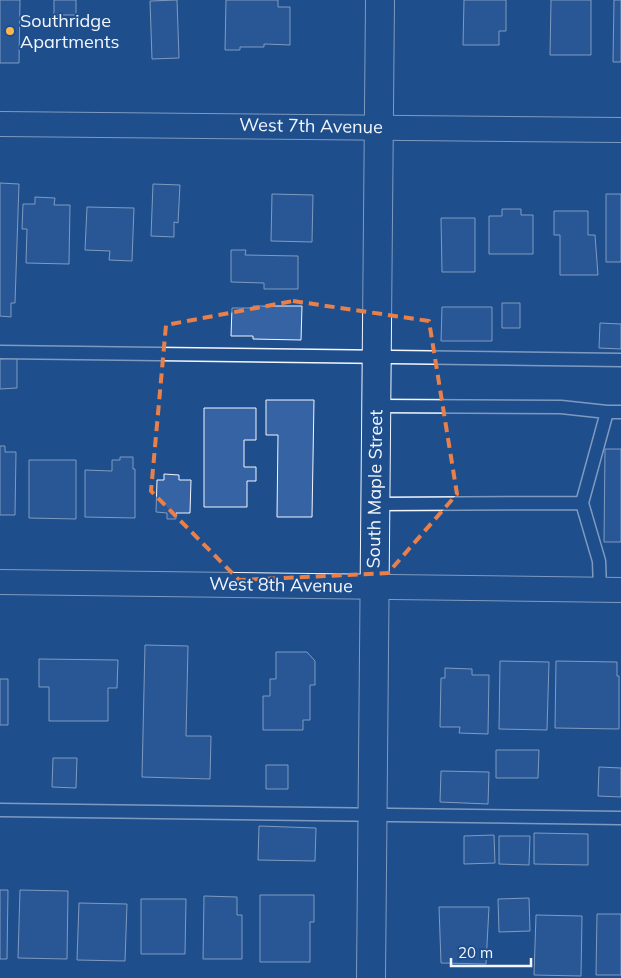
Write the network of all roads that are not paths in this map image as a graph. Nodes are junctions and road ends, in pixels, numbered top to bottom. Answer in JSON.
{"nodes":[{"id":1,"x":380,"y":0,"type":"edge"},
{"id":2,"x":0,"y":124,"type":"edge"},
{"id":3,"x":379,"y":126,"type":"junction"},
{"id":4,"x":621,"y":130,"type":"edge"},
{"id":5,"x":0,"y":352,"type":"edge"},
{"id":6,"x":376,"y":357,"type":"junction"},
{"id":7,"x":621,"y":360,"type":"edge"},
{"id":8,"x":376,"y":406,"type":"junction"},
{"id":9,"x":607,"y":412,"type":"junction"},
{"id":10,"x":621,"y":412,"type":"edge"},
{"id":11,"x":582,"y":503,"type":"junction"},
{"id":12,"x":375,"y":504,"type":"junction"},
{"id":13,"x":0,"y":582,"type":"edge"},
{"id":14,"x":374,"y":586,"type":"junction"},
{"id":15,"x":610,"y":590,"type":"edge"},
{"id":16,"x":0,"y":810,"type":"edge"},
{"id":17,"x":372,"y":814,"type":"junction"},
{"id":18,"x":621,"y":818,"type":"edge"},
{"id":19,"x":371,"y":978,"type":"edge"}],
"edges":[{"from":1,"to":3,"type":"main road","name":"South Maple Street"},
{"from":2,"to":3,"type":"street","name":"West 7th Avenue"},
{"from":3,"to":4,"type":"street","name":"West 7th Avenue"},
{"from":3,"to":6,"type":"main road","name":"South Maple Street"},
{"from":5,"to":6,"type":"lane"},
{"from":6,"to":7,"type":"lane"},
{"from":6,"to":8,"type":"main road","name":"South Maple Street"},
{"from":8,"to":9,"type":"lane"},
{"from":8,"to":12,"type":"main road","name":"South Maple Street"},
{"from":9,"to":10,"type":"lane"},
{"from":9,"to":11,"type":"lane"},
{"from":11,"to":12,"type":"lane"},
{"from":11,"to":15,"type":"lane"},
{"from":12,"to":14,"type":"main road","name":"South Maple Street"},
{"from":13,"to":14,"type":"street","name":"West 8th Avenue"},
{"from":14,"to":15,"type":"street","name":"West 8th Avenue"},
{"from":14,"to":17,"type":"main road","name":"South Maple Street"},
{"from":16,"to":17,"type":"lane"},
{"from":17,"to":18,"type":"lane"},
{"from":17,"to":19,"type":"main road","name":"South Maple Street"}]}
